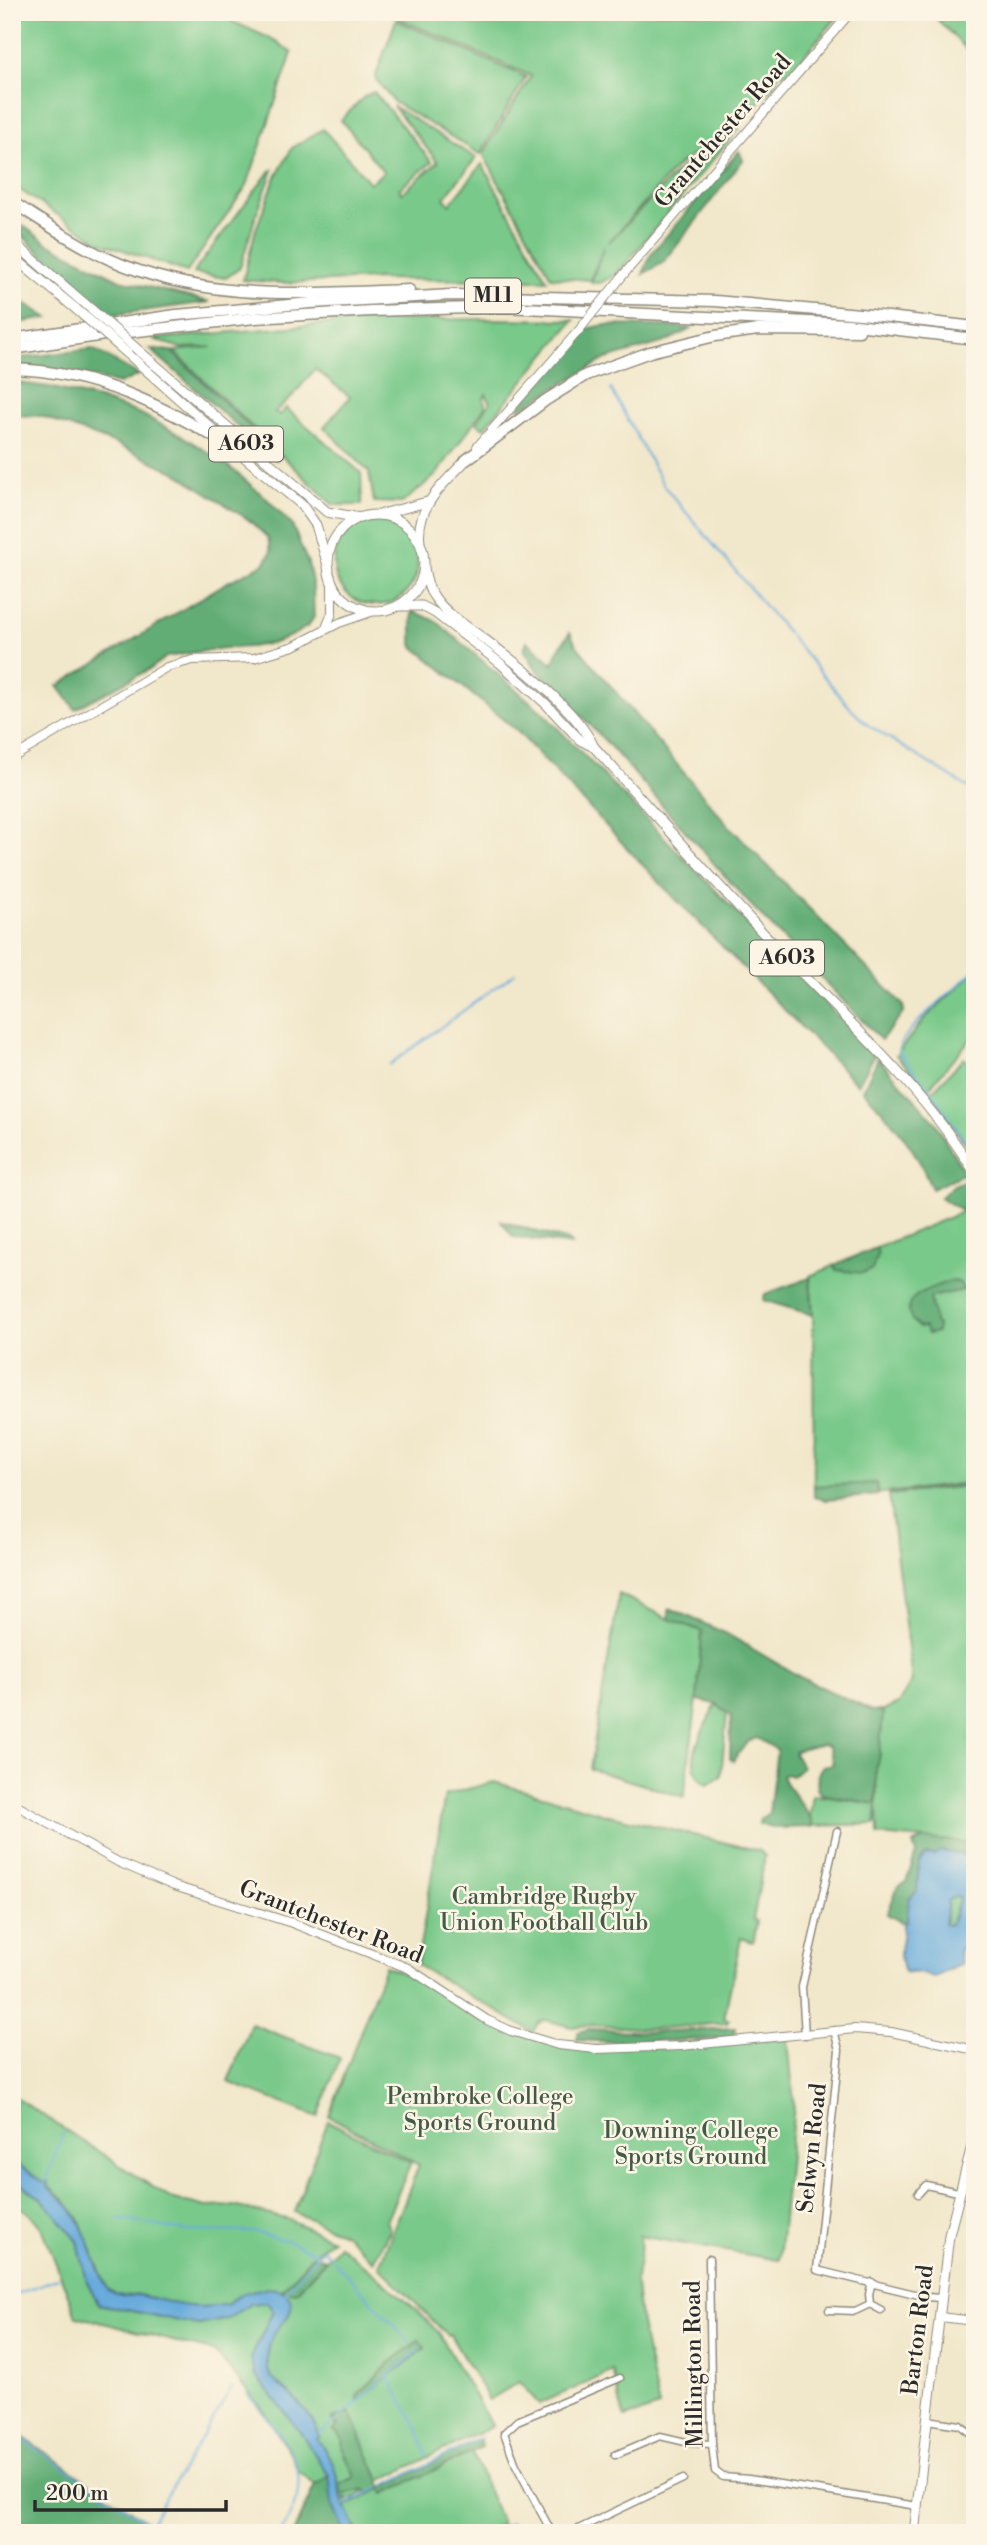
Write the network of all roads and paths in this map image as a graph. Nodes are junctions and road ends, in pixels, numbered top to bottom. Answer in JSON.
{"nodes":[{"id":1,"x":851,"y":12,"type":"edge"},
{"id":2,"x":12,"y":202,"type":"edge"},
{"id":3,"x":12,"y":241,"type":"edge"},
{"id":4,"x":12,"y":256,"type":"edge"},
{"id":5,"x":451,"y":295,"type":"junction"},
{"id":6,"x":975,"y":327,"type":"edge"},
{"id":7,"x":956,"y":336,"type":"junction"},
{"id":8,"x":12,"y":339,"type":"edge"},
{"id":9,"x":975,"y":339,"type":"edge"},
{"id":10,"x":12,"y":349,"type":"edge"},
{"id":11,"x":12,"y":369,"type":"edge"},
{"id":12,"x":236,"y":450,"type":"junction"},
{"id":13,"x":466,"y":460,"type":"junction"},
{"id":14,"x":427,"y":502,"type":"junction"},
{"id":15,"x":377,"y":516,"type":"junction"},
{"id":16,"x":361,"y":518,"type":"junction"},
{"id":17,"x":421,"y":546,"type":"junction"},
{"id":18,"x":424,"y":568,"type":"junction"},
{"id":19,"x":329,"y":569,"type":"junction"},
{"id":20,"x":332,"y":581,"type":"junction"},
{"id":21,"x":398,"y":606,"type":"junction"},
{"id":22,"x":374,"y":611,"type":"junction"},
{"id":23,"x":324,"y":631,"type":"junction"},
{"id":24,"x":594,"y":747,"type":"junction"},
{"id":25,"x":12,"y":758,"type":"edge"},
{"id":26,"x":975,"y":1173,"type":"edge"},
{"id":27,"x":12,"y":1803,"type":"edge"},
{"id":28,"x":837,"y":1831,"type":"dead end"},
{"id":29,"x":834,"y":2030,"type":"junction"},
{"id":30,"x":805,"y":2035,"type":"junction"},
{"id":31,"x":975,"y":2050,"type":"edge"},
{"id":32,"x":975,"y":2134,"type":"edge"},
{"id":33,"x":970,"y":2163,"type":"edge"},
{"id":34,"x":958,"y":2192,"type":"junction"},
{"id":35,"x":918,"y":2194,"type":"dead end"},
{"id":36,"x":709,"y":2259,"type":"dead end"},
{"id":37,"x":872,"y":2282,"type":"junction"},
{"id":38,"x":941,"y":2298,"type":"junction"},
{"id":39,"x":870,"y":2304,"type":"junction"},
{"id":40,"x":881,"y":2310,"type":"dead end"},
{"id":41,"x":829,"y":2311,"type":"dead end"},
{"id":42,"x":939,"y":2318,"type":"junction"},
{"id":43,"x":975,"y":2321,"type":"edge"},
{"id":44,"x":620,"y":2378,"type":"dead end"},
{"id":45,"x":928,"y":2420,"type":"junction"},
{"id":46,"x":975,"y":2437,"type":"edge"},
{"id":47,"x":712,"y":2444,"type":"junction"},
{"id":48,"x":615,"y":2455,"type":"dead end"},
{"id":49,"x":683,"y":2479,"type":"dead end"},
{"id":50,"x":917,"y":2506,"type":"junction"},
{"id":51,"x":552,"y":2533,"type":"edge"},
{"id":52,"x":570,"y":2533,"type":"edge"},
{"id":53,"x":914,"y":2533,"type":"edge"}],
"edges":[{"from":1,"to":13,"type":"street","name":"Grantchester Road","bridge":true},
{"from":2,"to":5,"type":"highway"},
{"from":3,"to":16,"type":"main road","number":"A603","bridge":true},
{"from":4,"to":12,"type":"main road","number":"A603","bridge":true},
{"from":5,"to":6,"type":"highway","number":"M11"},
{"from":5,"to":8,"type":"highway","number":"M11"},
{"from":7,"to":9,"type":"highway","number":"M11"},
{"from":7,"to":10,"type":"highway","number":"M11"},
{"from":7,"to":13,"type":"highway"},
{"from":11,"to":12,"type":"highway"},
{"from":12,"to":19,"type":"main road","number":"A603"},
{"from":13,"to":14,"type":"main road"},
{"from":14,"to":15,"type":"main road"},
{"from":14,"to":17,"type":"main road"},
{"from":15,"to":16,"type":"main road"},
{"from":15,"to":17,"type":"main road"},
{"from":16,"to":19,"type":"main road"},
{"from":17,"to":18,"type":"main road"},
{"from":18,"to":21,"type":"main road"},
{"from":18,"to":24,"type":"main road","number":"A603"},
{"from":19,"to":20,"type":"main road"},
{"from":20,"to":22,"type":"main road"},
{"from":20,"to":23,"type":"street"},
{"from":21,"to":22,"type":"main road"},
{"from":21,"to":24,"type":"main road","number":"A603"},
{"from":22,"to":23,"type":"street"},
{"from":23,"to":25,"type":"street"},
{"from":24,"to":26,"type":"main road","number":"A603"},
{"from":27,"to":30,"type":"street","name":"Grantchester Road"},
{"from":28,"to":30,"type":"street"},
{"from":29,"to":30,"type":"street","name":"Grantchester Road"},
{"from":29,"to":31,"type":"street","name":"Grantchester Road"},
{"from":29,"to":37,"type":"street","name":"Selwyn Road"},
{"from":32,"to":33,"type":"main road","name":"Barton Road"},
{"from":33,"to":34,"type":"main road","name":"Barton Road"},
{"from":34,"to":35,"type":"street"},
{"from":34,"to":38,"type":"main road","name":"Barton Road"},
{"from":36,"to":47,"type":"street","name":"Millington Road"},
{"from":37,"to":38,"type":"street"},
{"from":37,"to":39,"type":"street"},
{"from":38,"to":42,"type":"main road","name":"Barton Road"},
{"from":39,"to":40,"type":"street"},
{"from":39,"to":41,"type":"street"},
{"from":42,"to":43,"type":"street"},
{"from":42,"to":45,"type":"main road","name":"Barton Road"},
{"from":44,"to":51,"type":"street"},
{"from":45,"to":46,"type":"street"},
{"from":45,"to":50,"type":"main road","name":"Barton Road"},
{"from":47,"to":48,"type":"street"},
{"from":47,"to":50,"type":"street","name":"Millington Road"},
{"from":49,"to":52,"type":"street"},
{"from":50,"to":53,"type":"main road","name":"Barton Road"}]}
